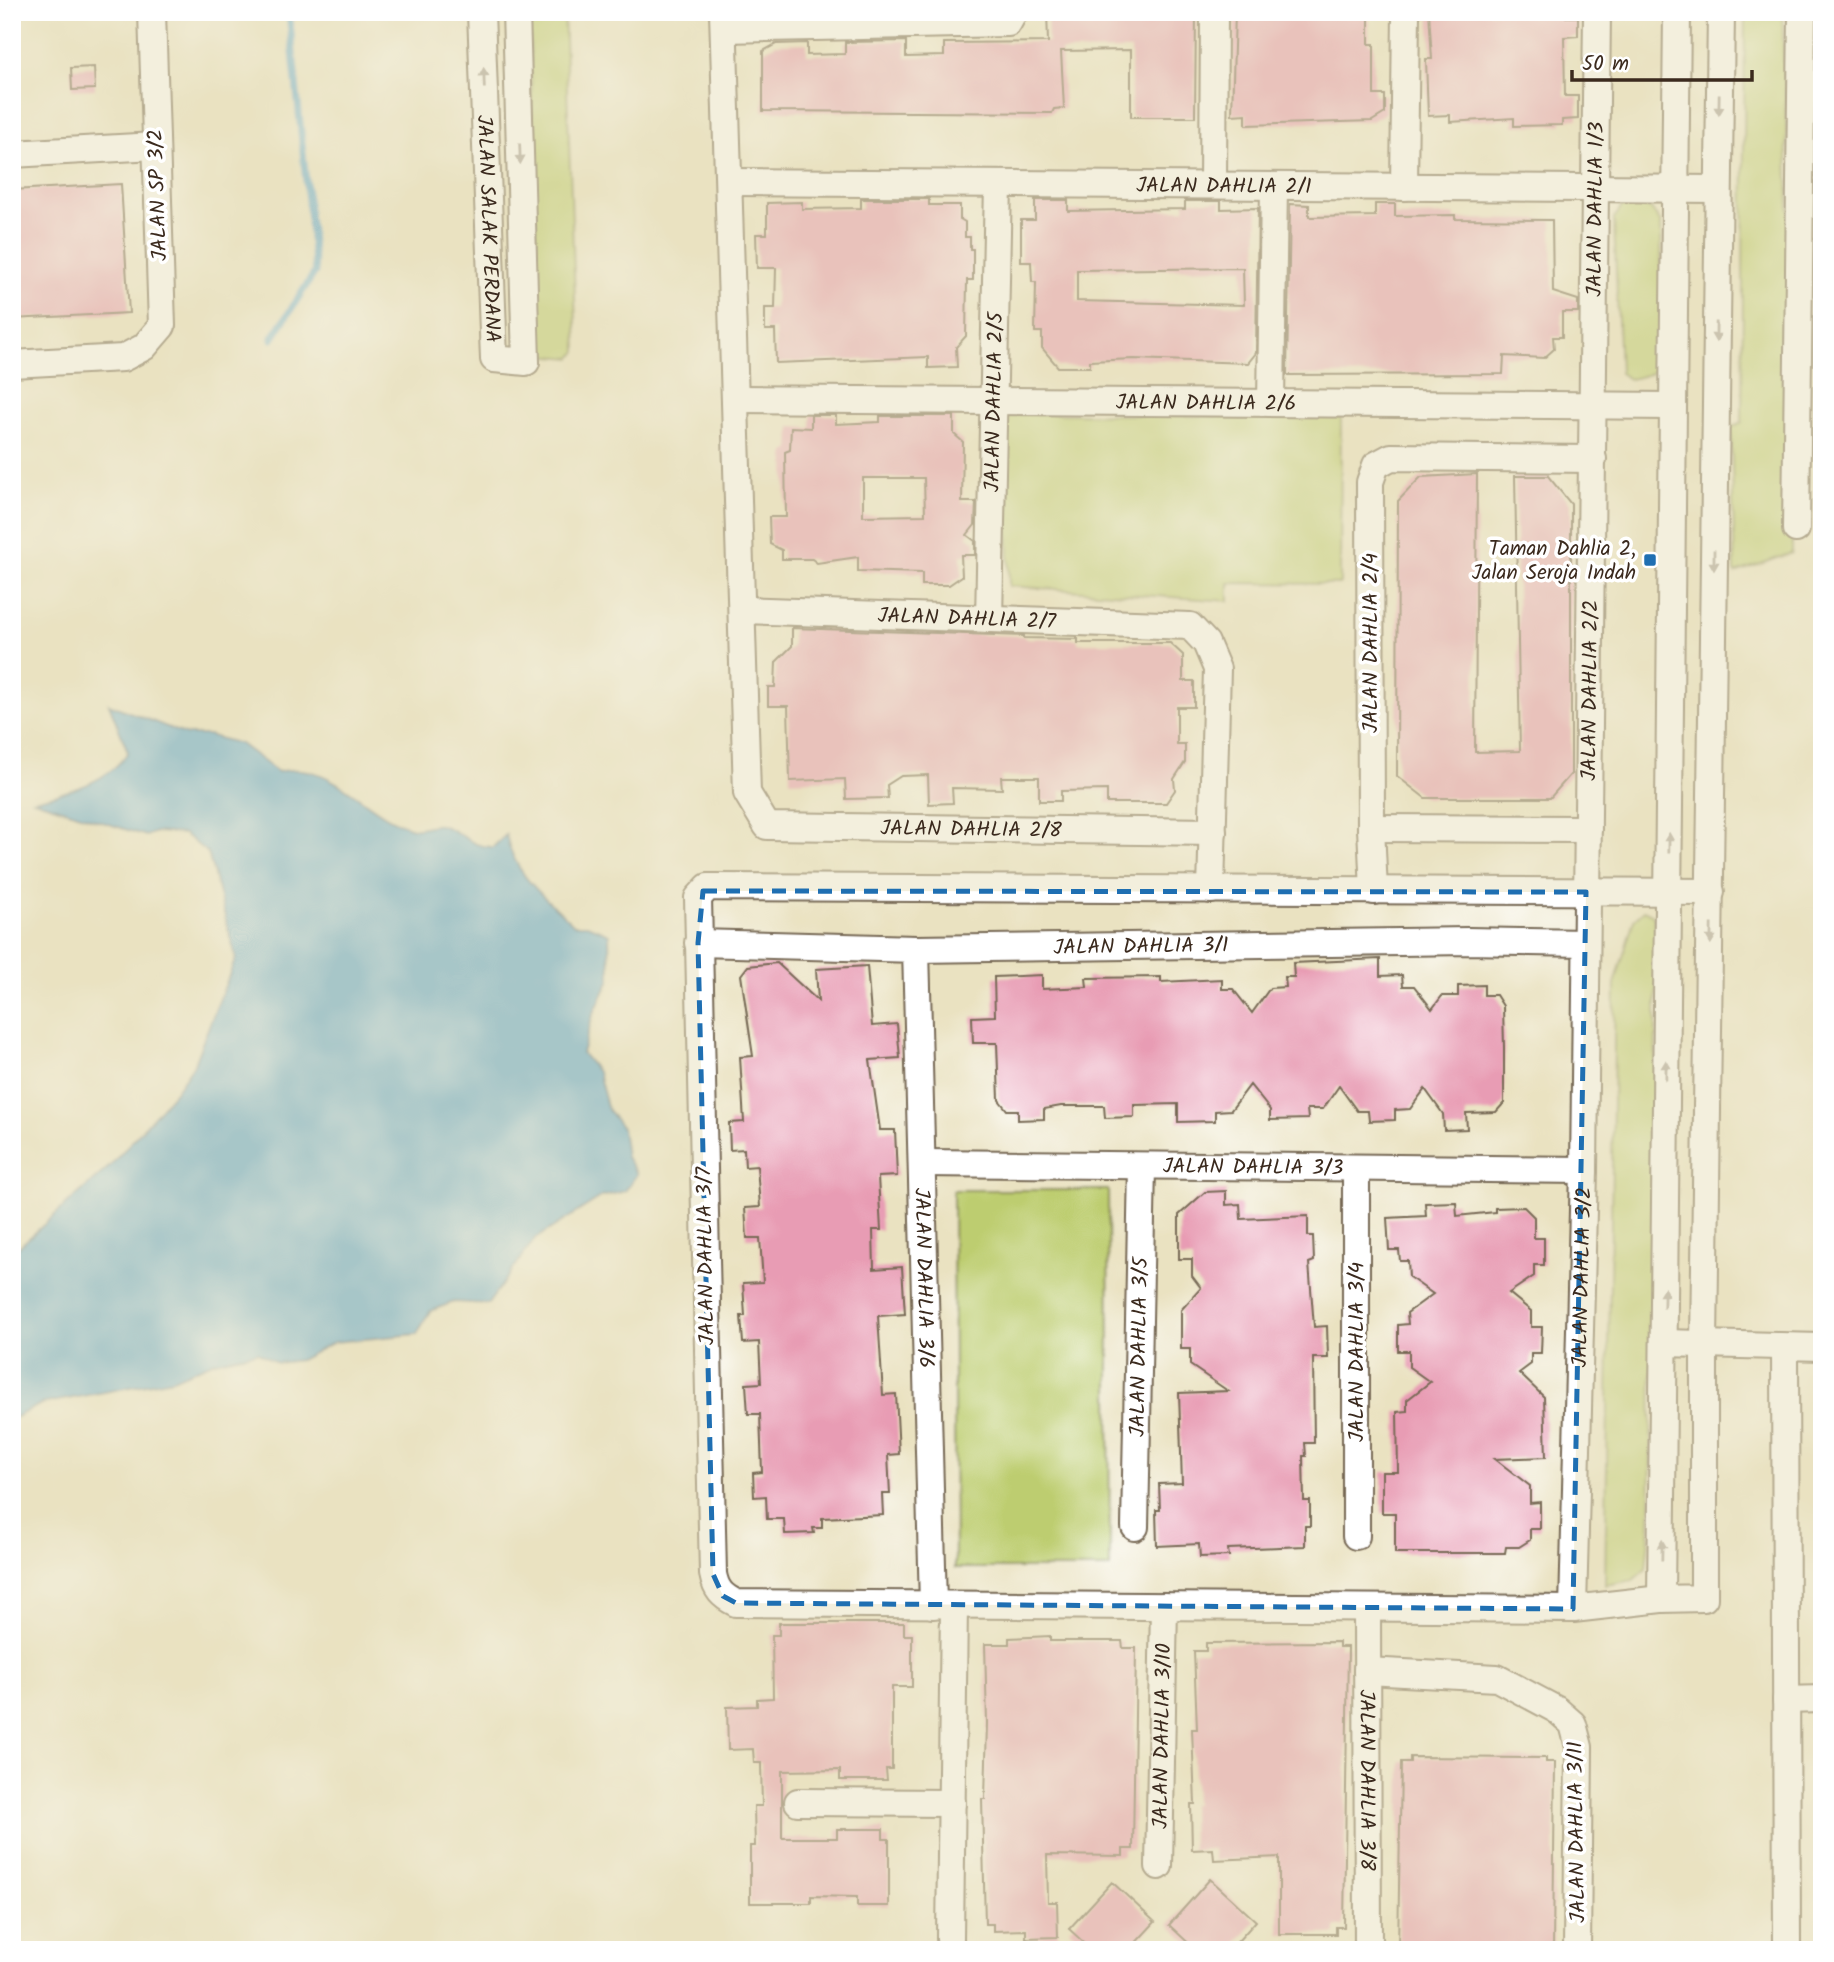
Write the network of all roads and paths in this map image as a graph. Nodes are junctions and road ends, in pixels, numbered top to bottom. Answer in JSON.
{"nodes":[{"id":1,"x":152,"y":12,"type":"edge"},
{"id":2,"x":481,"y":12,"type":"edge"},
{"id":3,"x":516,"y":12,"type":"edge"},
{"id":4,"x":1014,"y":12,"type":"edge"},
{"id":5,"x":1214,"y":12,"type":"edge"},
{"id":6,"x":1406,"y":12,"type":"edge"},
{"id":7,"x":1597,"y":12,"type":"edge"},
{"id":8,"x":1677,"y":12,"type":"edge"},
{"id":9,"x":1721,"y":12,"type":"edge"},
{"id":10,"x":1802,"y":12,"type":"edge"},
{"id":11,"x":723,"y":21,"type":"edge"},
{"id":12,"x":1811,"y":140,"type":"edge"},
{"id":13,"x":155,"y":146,"type":"junction"},
{"id":14,"x":12,"y":154,"type":"edge"},
{"id":15,"x":730,"y":182,"type":"junction"},
{"id":16,"x":998,"y":184,"type":"junction"},
{"id":17,"x":1213,"y":186,"type":"junction"},
{"id":18,"x":1274,"y":186,"type":"junction"},
{"id":19,"x":1404,"y":187,"type":"junction"},
{"id":20,"x":1595,"y":188,"type":"junction"},
{"id":21,"x":1675,"y":188,"type":"junction"},
{"id":22,"x":1718,"y":189,"type":"junction"},
{"id":23,"x":1811,"y":208,"type":"edge"},
{"id":24,"x":1810,"y":315,"type":"edge"},
{"id":25,"x":12,"y":364,"type":"edge"},
{"id":26,"x":737,"y":399,"type":"junction"},
{"id":27,"x":993,"y":401,"type":"junction"},
{"id":28,"x":1271,"y":404,"type":"junction"},
{"id":29,"x":1593,"y":406,"type":"junction"},
{"id":30,"x":1673,"y":406,"type":"junction"},
{"id":31,"x":1593,"y":459,"type":"junction"},
{"id":32,"x":1796,"y":529,"type":"dead end"},
{"id":33,"x":743,"y":610,"type":"junction"},
{"id":34,"x":989,"y":619,"type":"junction"},
{"id":35,"x":1371,"y":816,"type":"junction"},
{"id":36,"x":1588,"y":829,"type":"junction"},
{"id":37,"x":1213,"y":832,"type":"junction"},
{"id":38,"x":1211,"y":890,"type":"junction"},
{"id":39,"x":1374,"y":891,"type":"junction"},
{"id":40,"x":1586,"y":892,"type":"junction"},
{"id":41,"x":1711,"y":892,"type":"junction"},
{"id":42,"x":1668,"y":893,"type":"junction"},
{"id":43,"x":698,"y":943,"type":"junction"},
{"id":44,"x":1585,"y":943,"type":"junction"},
{"id":45,"x":916,"y":949,"type":"junction"},
{"id":46,"x":922,"y":1163,"type":"junction"},
{"id":47,"x":1142,"y":1166,"type":"junction"},
{"id":48,"x":1356,"y":1169,"type":"junction"},
{"id":49,"x":1584,"y":1170,"type":"junction"},
{"id":50,"x":1664,"y":1343,"type":"junction"},
{"id":51,"x":1704,"y":1343,"type":"junction"},
{"id":52,"x":1785,"y":1347,"type":"junction"},
{"id":53,"x":1822,"y":1347,"type":"edge"},
{"id":54,"x":1135,"y":1527,"type":"dead end"},
{"id":55,"x":1356,"y":1536,"type":"dead end"},
{"id":56,"x":1661,"y":1600,"type":"junction"},
{"id":57,"x":944,"y":1605,"type":"junction"},
{"id":58,"x":1164,"y":1606,"type":"junction"},
{"id":59,"x":1367,"y":1608,"type":"junction"},
{"id":60,"x":1573,"y":1609,"type":"junction"},
{"id":61,"x":1367,"y":1671,"type":"junction"},
{"id":62,"x":1822,"y":1699,"type":"edge"},
{"id":63,"x":1786,"y":1700,"type":"junction"},
{"id":64,"x":798,"y":1802,"type":"dead end"},
{"id":65,"x":952,"y":1803,"type":"junction"},
{"id":66,"x":1159,"y":1866,"type":"dead end"},
{"id":67,"x":950,"y":1939,"type":"dead end"},
{"id":68,"x":1368,"y":1950,"type":"edge"},
{"id":69,"x":1577,"y":1950,"type":"edge"},
{"id":70,"x":1787,"y":1950,"type":"edge"}],
"edges":[{"from":1,"to":13,"type":"street","name":"JALAN SP 3/2"},
{"from":3,"to":2,"type":"street","name":"JALAN SALAK PERDANA","one_way":true},
{"from":4,"to":11,"type":"street"},
{"from":5,"to":17,"type":"street"},
{"from":6,"to":19,"type":"street"},
{"from":7,"to":20,"type":"street","name":"JALAN DAHLIA 1/3"},
{"from":8,"to":21,"type":"street"},
{"from":9,"to":22,"type":"street","one_way":true},
{"from":10,"to":12,"type":"street"},
{"from":11,"to":15,"type":"street"},
{"from":12,"to":23,"type":"street"},
{"from":13,"to":14,"type":"street"},
{"from":13,"to":25,"type":"street","name":"JALAN SP 3/2"},
{"from":15,"to":16,"type":"street","name":"JALAN DAHLIA 2/1"},
{"from":15,"to":26,"type":"street"},
{"from":16,"to":17,"type":"street","name":"JALAN DAHLIA 2/1"},
{"from":16,"to":27,"type":"street","name":"JALAN DAHLIA 2/5"},
{"from":17,"to":18,"type":"street","name":"JALAN DAHLIA 2/1"},
{"from":18,"to":19,"type":"street","name":"JALAN DAHLIA 2/1"},
{"from":18,"to":28,"type":"street"},
{"from":19,"to":20,"type":"street","name":"JALAN DAHLIA 2/1"},
{"from":20,"to":21,"type":"street","name":"JALAN DAHLIA 2/1"},
{"from":20,"to":29,"type":"street","name":"JALAN DAHLIA 1/3"},
{"from":21,"to":22,"type":"street","name":"JALAN DAHLIA 2/1"},
{"from":21,"to":30,"type":"street"},
{"from":22,"to":41,"type":"street","one_way":true},
{"from":23,"to":24,"type":"street"},
{"from":24,"to":32,"type":"street"},
{"from":26,"to":27,"type":"street","name":"JALAN DAHLIA 2/6"},
{"from":26,"to":33,"type":"street"},
{"from":27,"to":28,"type":"street","name":"JALAN DAHLIA 2/6"},
{"from":27,"to":34,"type":"street","name":"JALAN DAHLIA 2/5"},
{"from":28,"to":29,"type":"street","name":"JALAN DAHLIA 2/6"},
{"from":29,"to":30,"type":"street","name":"JALAN DAHLIA 2/6"},
{"from":29,"to":31,"type":"street","name":"JALAN DAHLIA 2/2"},
{"from":42,"to":30,"type":"street","one_way":true},
{"from":31,"to":35,"type":"street","name":"JALAN DAHLIA 2/4"},
{"from":31,"to":36,"type":"street","name":"JALAN DAHLIA 2/2"},
{"from":33,"to":34,"type":"street","name":"JALAN DAHLIA 2/7"},
{"from":33,"to":37,"type":"street","name":"JALAN DAHLIA 2/8"},
{"from":34,"to":37,"type":"street","name":"JALAN DAHLIA 2/7"},
{"from":35,"to":36,"type":"street"},
{"from":35,"to":39,"type":"street","name":"JALAN DAHLIA 2/4"},
{"from":36,"to":40,"type":"street","name":"JALAN DAHLIA 2/2"},
{"from":37,"to":38,"type":"street"},
{"from":38,"to":39,"type":"street"},
{"from":38,"to":43,"type":"street","name":"JALAN DAHLIA 3/7"},
{"from":39,"to":40,"type":"street"},
{"from":40,"to":42,"type":"street"},
{"from":40,"to":44,"type":"street","name":"JALAN DAHLIA 3/2"},
{"from":41,"to":42,"type":"street"},
{"from":41,"to":51,"type":"street","one_way":true},
{"from":50,"to":42,"type":"street","one_way":true},
{"from":43,"to":45,"type":"street","name":"JALAN DAHLIA 3/1"},
{"from":43,"to":57,"type":"street","name":"JALAN DAHLIA 3/7"},
{"from":44,"to":45,"type":"street","name":"JALAN DAHLIA 3/1"},
{"from":44,"to":49,"type":"street","name":"JALAN DAHLIA 3/2"},
{"from":45,"to":46,"type":"street","name":"JALAN DAHLIA 3/6"},
{"from":46,"to":47,"type":"street","name":"JALAN DAHLIA 3/3"},
{"from":46,"to":57,"type":"street","name":"JALAN DAHLIA 3/6"},
{"from":47,"to":48,"type":"street","name":"JALAN DAHLIA 3/3"},
{"from":47,"to":54,"type":"street","name":"JALAN DAHLIA 3/5"},
{"from":48,"to":49,"type":"street","name":"JALAN DAHLIA 3/3"},
{"from":48,"to":55,"type":"street","name":"JALAN DAHLIA 3/4"},
{"from":49,"to":60,"type":"street","name":"JALAN DAHLIA 3/2"},
{"from":50,"to":51,"type":"street"},
{"from":56,"to":50,"type":"street","one_way":true},
{"from":51,"to":52,"type":"street"},
{"from":51,"to":56,"type":"street"},
{"from":52,"to":53,"type":"street"},
{"from":52,"to":63,"type":"street"},
{"from":56,"to":60,"type":"street"},
{"from":57,"to":58,"type":"street"},
{"from":57,"to":65,"type":"street","name":"JALAN DAHLIA 3/6"},
{"from":58,"to":59,"type":"street"},
{"from":58,"to":66,"type":"street","name":"JALAN DAHLIA 3/10"},
{"from":59,"to":60,"type":"street"},
{"from":59,"to":61,"type":"street","name":"JALAN DAHLIA 3/8"},
{"from":61,"to":68,"type":"street","name":"JALAN DAHLIA 3/8"},
{"from":61,"to":69,"type":"street","name":"JALAN DAHLIA 3/11"},
{"from":62,"to":63,"type":"street"},
{"from":63,"to":70,"type":"street"},
{"from":64,"to":65,"type":"street"},
{"from":65,"to":67,"type":"street","name":"JALAN DAHLIA 3/6"}]}
